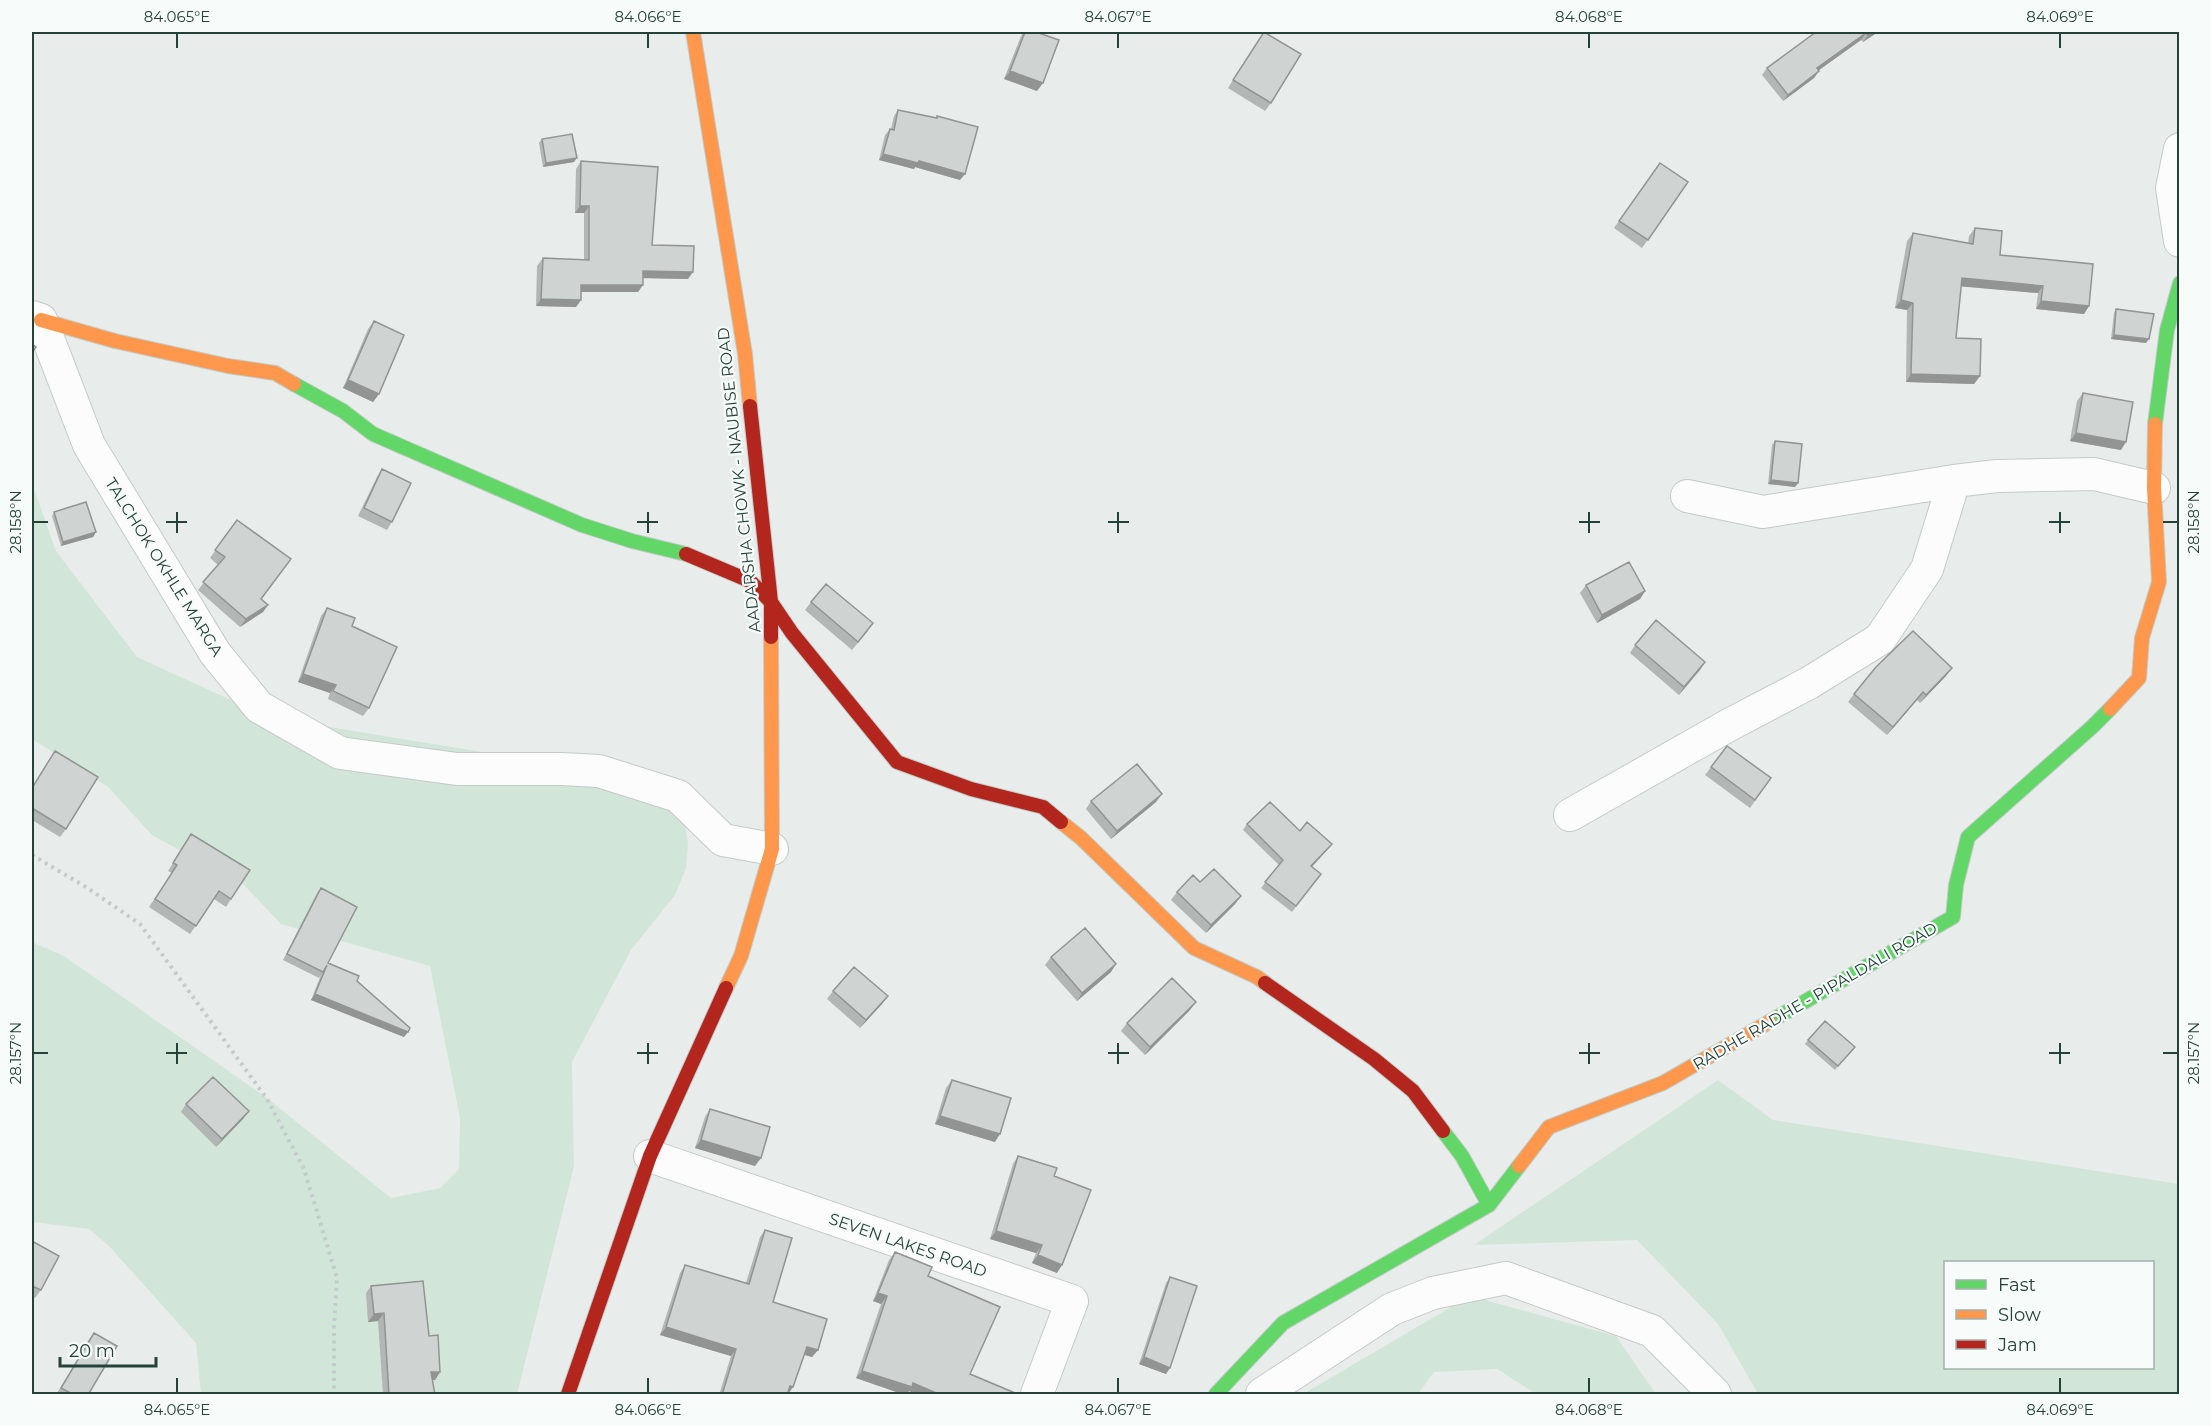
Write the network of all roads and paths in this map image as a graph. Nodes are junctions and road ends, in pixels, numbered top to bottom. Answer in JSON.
{"nodes":[{"id":1,"x":693,"y":32,"type":"edge"},
{"id":2,"x":2180,"y":149,"type":"edge"},
{"id":3,"x":2180,"y":241,"type":"edge"},
{"id":4,"x":2180,"y":283,"type":"edge"},
{"id":5,"x":36,"y":319,"type":"edge"},
{"id":6,"x":1954,"y":481,"type":"junction"},
{"id":7,"x":2154,"y":488,"type":"junction"},
{"id":8,"x":1687,"y":496,"type":"dead end"},
{"id":9,"x":771,"y":602,"type":"junction"},
{"id":10,"x":1570,"y":815,"type":"dead end"},
{"id":11,"x":772,"y":849,"type":"junction"},
{"id":12,"x":32,"y":855,"type":"edge"},
{"id":13,"x":650,"y":1156,"type":"junction"},
{"id":14,"x":1489,"y":1205,"type":"junction"},
{"id":15,"x":334,"y":1395,"type":"edge"},
{"id":16,"x":568,"y":1395,"type":"edge"},
{"id":17,"x":1037,"y":1395,"type":"edge"},
{"id":18,"x":1216,"y":1395,"type":"edge"},
{"id":19,"x":1262,"y":1395,"type":"edge"},
{"id":20,"x":1715,"y":1395,"type":"edge"}],
"edges":[{"from":1,"to":9,"type":"street","name":"AADARSHA CHOWK - NAUBISE ROAD"},
{"from":2,"to":3,"type":"street"},
{"from":4,"to":7,"type":"street","name":"RADHE RADHE - PIPALDALI ROAD"},
{"from":5,"to":9,"type":"street"},
{"from":5,"to":11,"type":"street","name":"TALCHOK OKHLE MARGA"},
{"from":6,"to":7,"type":"street"},
{"from":6,"to":8,"type":"street"},
{"from":6,"to":10,"type":"street"},
{"from":7,"to":14,"type":"street","name":"RADHE RADHE - PIPALDALI ROAD"},
{"from":9,"to":11,"type":"street","name":"AADARSHA CHOWK - NAUBISE ROAD"},
{"from":9,"to":14,"type":"street"},
{"from":11,"to":13,"type":"street","name":"AADARSHA CHOWK - NAUBISE ROAD"},
{"from":12,"to":15,"type":"path"},
{"from":13,"to":16,"type":"street","name":"AADARSHA CHOWK - NAUBISE ROAD"},
{"from":13,"to":17,"type":"street","name":"SEVEN LAKES ROAD"},
{"from":14,"to":18,"type":"street","name":"RADHE RADHE - PIPALDALI ROAD"},
{"from":19,"to":20,"type":"street"}]}
